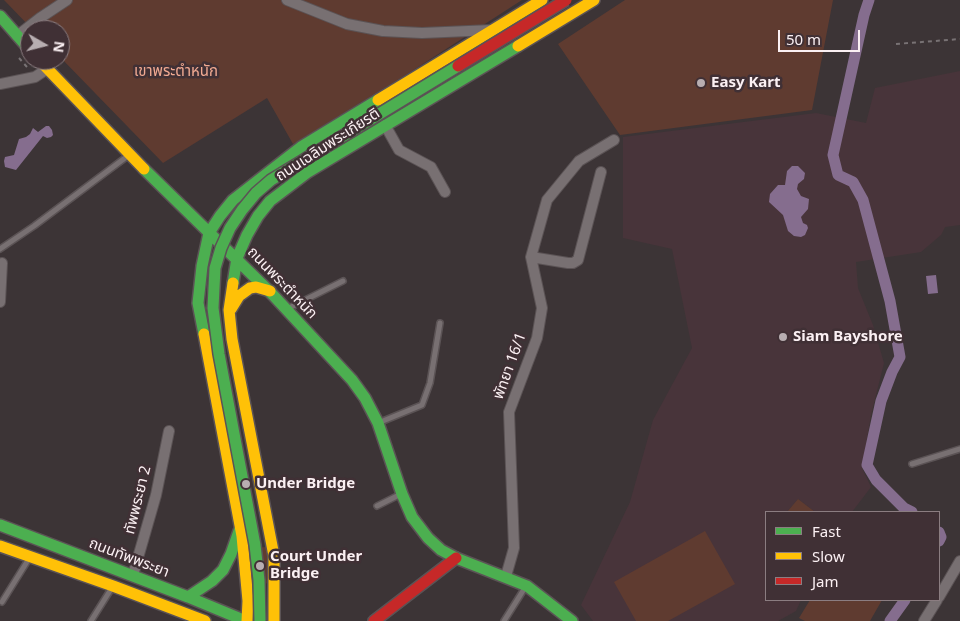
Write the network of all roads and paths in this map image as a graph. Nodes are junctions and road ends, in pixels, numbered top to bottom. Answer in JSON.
{"nodes":[{"id":1,"x":68,"y":0,"type":"edge"},
{"id":2,"x":287,"y":0,"type":"edge"},
{"id":3,"x":542,"y":0,"type":"edge"},
{"id":4,"x":566,"y":0,"type":"edge"},
{"id":5,"x":594,"y":0,"type":"edge"},
{"id":6,"x":0,"y":16,"type":"edge"},
{"id":7,"x":492,"y":30,"type":"junction"},
{"id":8,"x":17,"y":36,"type":"junction"},
{"id":9,"x":20,"y":39,"type":"edge"},
{"id":10,"x":960,"y":39,"type":"edge"},
{"id":11,"x":896,"y":44,"type":"dead end"},
{"id":12,"x":46,"y":70,"type":"edge"},
{"id":13,"x":48,"y":70,"type":"edge"},
{"id":14,"x":0,"y":84,"type":"edge"},
{"id":15,"x":385,"y":125,"type":"junction"},
{"id":16,"x":614,"y":140,"type":"dead end"},
{"id":17,"x":293,"y":152,"type":"junction"},
{"id":18,"x":129,"y":155,"type":"junction"},
{"id":19,"x":308,"y":172,"type":"junction"},
{"id":20,"x":601,"y":172,"type":"dead end"},
{"id":21,"x":446,"y":192,"type":"dead end"},
{"id":22,"x":209,"y":233,"type":"junction"},
{"id":23,"x":0,"y":249,"type":"edge"},
{"id":24,"x":531,"y":257,"type":"junction"},
{"id":25,"x":237,"y":258,"type":"junction"},
{"id":26,"x":2,"y":263,"type":"dead end"},
{"id":27,"x":343,"y":282,"type":"dead end"},
{"id":28,"x":270,"y":291,"type":"junction"},
{"id":29,"x":0,"y":302,"type":"edge"},
{"id":30,"x":286,"y":309,"type":"junction"},
{"id":31,"x":229,"y":314,"type":"junction"},
{"id":32,"x":440,"y":323,"type":"dead end"},
{"id":33,"x":232,"y":340,"type":"junction"},
{"id":34,"x":205,"y":342,"type":"junction"},
{"id":35,"x":378,"y":423,"type":"junction"},
{"id":36,"x":169,"y":431,"type":"dead end"},
{"id":37,"x":960,"y":449,"type":"edge"},
{"id":38,"x":912,"y":464,"type":"dead end"},
{"id":39,"x":402,"y":494,"type":"junction"},
{"id":40,"x":378,"y":506,"type":"dead end"},
{"id":41,"x":0,"y":525,"type":"edge"},
{"id":42,"x":269,"y":530,"type":"junction"},
{"id":43,"x":241,"y":532,"type":"junction"},
{"id":44,"x":0,"y":546,"type":"edge"},
{"id":45,"x":30,"y":556,"type":"junction"},
{"id":46,"x":456,"y":558,"type":"junction"},
{"id":47,"x":960,"y":561,"type":"edge"},
{"id":48,"x":133,"y":575,"type":"junction"},
{"id":49,"x":506,"y":576,"type":"junction"},
{"id":50,"x":149,"y":582,"type":"junction"},
{"id":51,"x":113,"y":586,"type":"junction"},
{"id":52,"x":527,"y":586,"type":"junction"},
{"id":53,"x":940,"y":595,"type":"edge"},
{"id":54,"x":144,"y":597,"type":"junction"},
{"id":55,"x":188,"y":597,"type":"junction"},
{"id":56,"x":936,"y":601,"type":"edge"},
{"id":57,"x":2,"y":602,"type":"dead end"},
{"id":58,"x":91,"y":621,"type":"edge"},
{"id":59,"x":204,"y":621,"type":"edge"},
{"id":60,"x":246,"y":621,"type":"edge"},
{"id":61,"x":260,"y":621,"type":"edge"},
{"id":62,"x":274,"y":621,"type":"edge"},
{"id":63,"x":374,"y":621,"type":"edge"},
{"id":64,"x":504,"y":621,"type":"edge"},
{"id":65,"x":572,"y":621,"type":"edge"},
{"id":66,"x":924,"y":621,"type":"edge"}],
"edges":[{"from":1,"to":8,"type":"street"},
{"from":2,"to":7,"type":"street"},
{"from":3,"to":7,"type":"main road","name":"ถนนเฉลิมพระเกียรติ"},
{"from":4,"to":61,"type":"main road","bridge":true},
{"from":5,"to":15,"type":"main road","name":"ถนนเฉลิมพระเกียรติ"},
{"from":6,"to":8,"type":"main road"},
{"from":7,"to":17,"type":"main road","name":"ถนนเฉลิมพระเกียรติ"},
{"from":8,"to":9,"type":"main road"},
{"from":10,"to":11,"type":"path"},
{"from":12,"to":14,"type":"street"},
{"from":13,"to":18,"type":"main road","name":"ถนนพระตำหนัก"},
{"from":15,"to":19,"type":"main road","name":"ถนนเฉลิมพระเกียรติ"},
{"from":15,"to":21,"type":"street"},
{"from":16,"to":24,"type":"street","name":"พัทยา 16/1"},
{"from":17,"to":19,"type":"main road"},
{"from":17,"to":22,"type":"main road","name":"ถนนเฉลิมพระเกียรติ"},
{"from":18,"to":22,"type":"main road","name":"ถนนพระตำหนัก"},
{"from":18,"to":23,"type":"lane"},
{"from":19,"to":25,"type":"main road","name":"ถนนเฉลิมพระเกียรติ"},
{"from":20,"to":24,"type":"street"},
{"from":22,"to":25,"type":"main road","name":"ถนนพระตำหนัก"},
{"from":22,"to":34,"type":"main road","name":"ถนนเฉลิมพระเกียรติ"},
{"from":24,"to":49,"type":"street","name":"พัทยา 16/1"},
{"from":25,"to":28,"type":"main road","name":"ถนนพระตำหนัก"},
{"from":25,"to":31,"type":"main road","name":"ถนนเฉลิมพระเกียรติ"},
{"from":26,"to":29,"type":"street"},
{"from":27,"to":30,"type":"lane"},
{"from":28,"to":30,"type":"main road","name":"ถนนพระตำหนัก"},
{"from":28,"to":31,"type":"main road"},
{"from":30,"to":35,"type":"main road","name":"ถนนพระตำหนัก"},
{"from":31,"to":33,"type":"main road","name":"ถนนเฉลิมพระเกียรติ"},
{"from":32,"to":35,"type":"lane"},
{"from":33,"to":34,"type":"main road"},
{"from":33,"to":42,"type":"main road","name":"ถนนเฉลิมพระเกียรติ"},
{"from":34,"to":43,"type":"main road","name":"ถนนเฉลิมพระเกียรติ"},
{"from":35,"to":39,"type":"main road","name":"ถนนพระตำหนัก"},
{"from":36,"to":48,"type":"street","name":"ทัพพระยา 2"},
{"from":37,"to":38,"type":"lane"},
{"from":39,"to":40,"type":"lane"},
{"from":39,"to":46,"type":"main road","name":"ถนนพระตำหนัก"},
{"from":41,"to":48,"type":"main road","name":"ถนนทัพพระยา"},
{"from":42,"to":43,"type":"main road"},
{"from":42,"to":62,"type":"main road","name":"ถนนเฉลิมพระเกียรติ"},
{"from":43,"to":55,"type":"main road"},
{"from":43,"to":60,"type":"main road","name":"ถนนเฉลิมพระเกียรติ"},
{"from":44,"to":45,"type":"main road","name":"ถนนทัพพระยา"},
{"from":45,"to":51,"type":"main road","name":"ถนนทัพพระยา"},
{"from":45,"to":57,"type":"lane"},
{"from":46,"to":49,"type":"main road","name":"ถนนพระตำหนัก"},
{"from":46,"to":63,"type":"main road"},
{"from":47,"to":53,"type":"street"},
{"from":48,"to":50,"type":"main road","name":"ถนนทัพพระยา"},
{"from":49,"to":52,"type":"main road","name":"ถนนพระตำหนัก"},
{"from":50,"to":54,"type":"main road"},
{"from":50,"to":55,"type":"main road","name":"ถนนทัพพระยา"},
{"from":51,"to":54,"type":"main road","name":"ถนนทัพพระยา"},
{"from":51,"to":58,"type":"lane"},
{"from":52,"to":64,"type":"lane"},
{"from":52,"to":65,"type":"main road","name":"ถนนพระตำหนัก"},
{"from":54,"to":59,"type":"main road","name":"ถนนทัพพระยา"},
{"from":55,"to":60,"type":"main road","name":"ถนนทัพพระยา"},
{"from":56,"to":66,"type":"street"}]}
